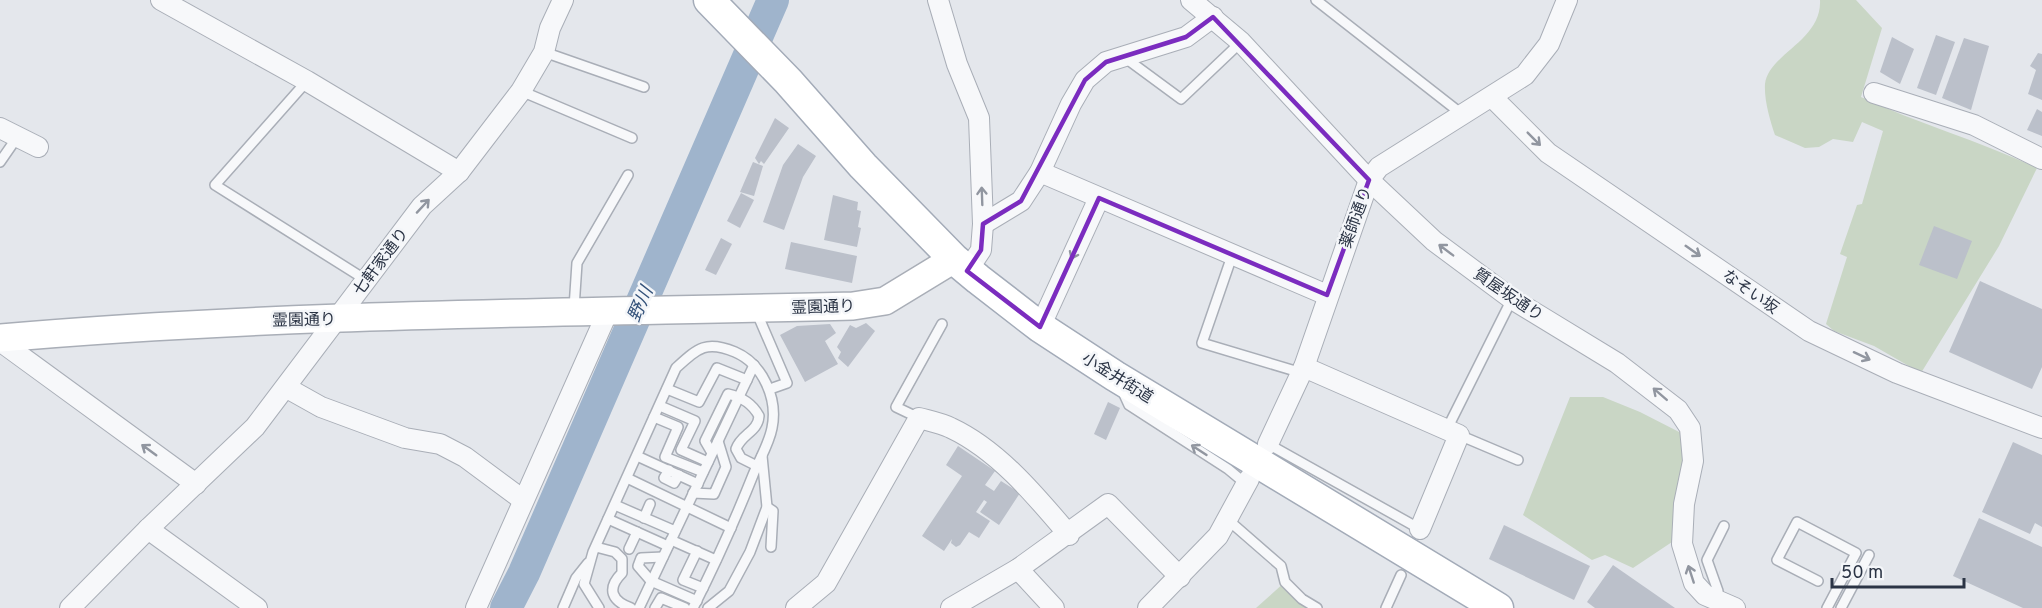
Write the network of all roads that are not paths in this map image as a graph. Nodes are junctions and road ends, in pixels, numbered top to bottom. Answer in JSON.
{"nodes":[{"id":1,"x":562,"y":0,"type":"edge"},
{"id":2,"x":710,"y":0,"type":"edge"},
{"id":3,"x":938,"y":0,"type":"edge"},
{"id":4,"x":1191,"y":0,"type":"edge"},
{"id":5,"x":1316,"y":0,"type":"edge"},
{"id":6,"x":1567,"y":0,"type":"edge"},
{"id":7,"x":175,"y":4,"type":"edge"},
{"id":8,"x":1213,"y":17,"type":"junction"},
{"id":9,"x":1241,"y":42,"type":"junction"},
{"id":10,"x":544,"y":52,"type":"junction"},
{"id":11,"x":1121,"y":55,"type":"junction"},
{"id":12,"x":307,"y":81,"type":"junction"},
{"id":13,"x":644,"y":87,"type":"dead end"},
{"id":14,"x":521,"y":91,"type":"junction"},
{"id":15,"x":1874,"y":93,"type":"dead end"},
{"id":16,"x":1493,"y":98,"type":"junction"},
{"id":17,"x":1464,"y":116,"type":"junction"},
{"id":18,"x":9,"y":132,"type":"edge"},
{"id":19,"x":632,"y":138,"type":"dead end"},
{"id":20,"x":38,"y":147,"type":"dead end"},
{"id":21,"x":2042,"y":159,"type":"edge"},
{"id":22,"x":0,"y":162,"type":"edge"},
{"id":23,"x":459,"y":172,"type":"junction"},
{"id":24,"x":1040,"y":172,"type":"junction"},
{"id":25,"x":628,"y":175,"type":"dead end"},
{"id":26,"x":1369,"y":180,"type":"junction"},
{"id":27,"x":1100,"y":198,"type":"junction"},
{"id":28,"x":983,"y":225,"type":"junction"},
{"id":29,"x":1232,"y":256,"type":"junction"},
{"id":30,"x":961,"y":265,"type":"junction"},
{"id":31,"x":366,"y":280,"type":"junction"},
{"id":32,"x":1327,"y":295,"type":"junction"},
{"id":33,"x":1512,"y":299,"type":"junction"},
{"id":34,"x":756,"y":308,"type":"junction"},
{"id":35,"x":609,"y":309,"type":"junction"},
{"id":36,"x":573,"y":310,"type":"junction"},
{"id":37,"x":336,"y":319,"type":"junction"},
{"id":38,"x":942,"y":324,"type":"dead end"},
{"id":39,"x":1040,"y":327,"type":"junction"},
{"id":40,"x":0,"y":340,"type":"edge"},
{"id":41,"x":754,"y":365,"type":"junction"},
{"id":42,"x":1303,"y":370,"type":"junction"},
{"id":43,"x":1115,"y":376,"type":"junction"},
{"id":44,"x":747,"y":380,"type":"junction"},
{"id":45,"x":287,"y":388,"type":"junction"},
{"id":46,"x":667,"y":389,"type":"junction"},
{"id":47,"x":770,"y":389,"type":"junction"},
{"id":48,"x":739,"y":396,"type":"junction"},
{"id":49,"x":660,"y":406,"type":"junction"},
{"id":50,"x":654,"y":417,"type":"junction"},
{"id":51,"x":919,"y":418,"type":"junction"},
{"id":52,"x":2042,"y":428,"type":"edge"},
{"id":53,"x":1453,"y":432,"type":"junction"},
{"id":54,"x":718,"y":441,"type":"junction"},
{"id":55,"x":1268,"y":444,"type":"joint"},
{"id":56,"x":762,"y":454,"type":"junction"},
{"id":57,"x":637,"y":456,"type":"junction"},
{"id":58,"x":710,"y":457,"type":"junction"},
{"id":59,"x":1518,"y":460,"type":"dead end"},
{"id":60,"x":757,"y":466,"type":"junction"},
{"id":61,"x":703,"y":472,"type":"junction"},
{"id":62,"x":627,"y":478,"type":"junction"},
{"id":63,"x":1248,"y":482,"type":"joint"},
{"id":64,"x":196,"y":484,"type":"junction"},
{"id":65,"x":695,"y":488,"type":"junction"},
{"id":66,"x":523,"y":500,"type":"junction"},
{"id":67,"x":650,"y":504,"type":"dead end"},
{"id":68,"x":615,"y":505,"type":"junction"},
{"id":69,"x":687,"y":507,"type":"junction"},
{"id":70,"x":767,"y":507,"type":"junction"},
{"id":71,"x":644,"y":518,"type":"junction"},
{"id":72,"x":608,"y":519,"type":"junction"},
{"id":73,"x":1227,"y":519,"type":"junction"},
{"id":74,"x":1724,"y":526,"type":"dead end"},
{"id":75,"x":731,"y":528,"type":"junction"},
{"id":76,"x":148,"y":529,"type":"junction"},
{"id":77,"x":1420,"y":529,"type":"joint"},
{"id":78,"x":637,"y":532,"type":"junction"},
{"id":79,"x":1069,"y":535,"type":"junction"},
{"id":80,"x":671,"y":539,"type":"junction"},
{"id":81,"x":596,"y":547,"type":"junction"},
{"id":82,"x":771,"y":547,"type":"dead end"},
{"id":83,"x":629,"y":549,"type":"dead end"},
{"id":84,"x":697,"y":551,"type":"junction"},
{"id":85,"x":1869,"y":555,"type":"dead end"},
{"id":86,"x":663,"y":557,"type":"junction"},
{"id":87,"x":591,"y":559,"type":"junction"},
{"id":88,"x":716,"y":560,"type":"junction"},
{"id":89,"x":1018,"y":569,"type":"junction"},
{"id":90,"x":1401,"y":575,"type":"dead end"},
{"id":91,"x":1180,"y":577,"type":"junction"},
{"id":92,"x":651,"y":581,"type":"junction"},
{"id":93,"x":1818,"y":581,"type":"dead end"},
{"id":94,"x":703,"y":588,"type":"junction"},
{"id":95,"x":1714,"y":600,"type":"junction"},
{"id":96,"x":695,"y":604,"type":"edge"},
{"id":97,"x":640,"y":605,"type":"edge"},
{"id":98,"x":564,"y":607,"type":"edge"},
{"id":99,"x":70,"y":608,"type":"edge"},
{"id":100,"x":257,"y":608,"type":"edge"},
{"id":101,"x":476,"y":608,"type":"edge"},
{"id":102,"x":599,"y":608,"type":"edge"},
{"id":103,"x":631,"y":608,"type":"edge"},
{"id":104,"x":655,"y":608,"type":"edge"},
{"id":105,"x":685,"y":608,"type":"edge"},
{"id":106,"x":708,"y":608,"type":"edge"},
{"id":107,"x":796,"y":608,"type":"edge"},
{"id":108,"x":951,"y":608,"type":"edge"},
{"id":109,"x":1054,"y":608,"type":"edge"},
{"id":110,"x":1148,"y":608,"type":"edge"},
{"id":111,"x":1317,"y":608,"type":"edge"},
{"id":112,"x":1386,"y":608,"type":"edge"},
{"id":113,"x":1498,"y":608,"type":"edge"},
{"id":114,"x":1735,"y":608,"type":"edge"},
{"id":115,"x":1827,"y":608,"type":"edge"},
{"id":116,"x":1841,"y":608,"type":"edge"}],
"edges":[{"from":1,"to":10,"type":"street","name":"七軒家通り"},
{"from":2,"to":30,"type":"main road","name":"小金井街道"},
{"from":28,"to":3,"type":"street","one_way":true},
{"from":4,"to":8,"type":"street","name":"質屋坂通り"},
{"from":5,"to":17,"type":"lane"},
{"from":6,"to":16,"type":"street","name":"薬師通り"},
{"from":7,"to":12,"type":"street"},
{"from":8,"to":9,"type":"street","name":"質屋坂通り"},
{"from":8,"to":11,"type":"street"},
{"from":9,"to":11,"type":"lane"},
{"from":9,"to":26,"type":"street","name":"質屋坂通り"},
{"from":10,"to":13,"type":"lane"},
{"from":10,"to":14,"type":"street","name":"七軒家通り"},
{"from":11,"to":24,"type":"street"},
{"from":12,"to":23,"type":"street"},
{"from":12,"to":31,"type":"lane"},
{"from":14,"to":19,"type":"lane"},
{"from":14,"to":23,"type":"street","name":"七軒家通り"},
{"from":15,"to":21,"type":"street"},
{"from":16,"to":17,"type":"street","name":"薬師通り"},
{"from":16,"to":52,"type":"street","name":"なそい坂","one_way":true},
{"from":17,"to":26,"type":"street","name":"薬師通り"},
{"from":18,"to":20,"type":"street"},
{"from":18,"to":22,"type":"lane"},
{"from":31,"to":23,"type":"street","name":"七軒家通り","one_way":true},
{"from":24,"to":27,"type":"street"},
{"from":24,"to":28,"type":"street"},
{"from":25,"to":36,"type":"lane"},
{"from":26,"to":32,"type":"street","name":"薬師通り"},
{"from":33,"to":26,"type":"street","name":"質屋坂通り","one_way":true},
{"from":27,"to":29,"type":"street"},
{"from":27,"to":39,"type":"street","one_way":true},
{"from":28,"to":30,"type":"street"},
{"from":29,"to":32,"type":"street"},
{"from":29,"to":42,"type":"lane"},
{"from":30,"to":34,"type":"street","name":"霊園通り"},
{"from":30,"to":39,"type":"main road","name":"小金井街道"},
{"from":31,"to":37,"type":"street","name":"七軒家通り"},
{"from":32,"to":42,"type":"street","name":"薬師通り"},
{"from":33,"to":53,"type":"lane"},
{"from":95,"to":33,"type":"street","name":"質屋坂通り","one_way":true},
{"from":34,"to":35,"type":"street","name":"霊園通り"},
{"from":34,"to":47,"type":"lane"},
{"from":35,"to":36,"type":"street","name":"霊園通り"},
{"from":35,"to":66,"type":"street"},
{"from":36,"to":37,"type":"street","name":"霊園通り"},
{"from":37,"to":40,"type":"street","name":"霊園通り"},
{"from":37,"to":45,"type":"street","name":"七軒家通り"},
{"from":38,"to":51,"type":"lane"},
{"from":39,"to":43,"type":"main road","name":"小金井街道"},
{"from":64,"to":40,"type":"street","one_way":true},
{"from":41,"to":44,"type":"lane"},
{"from":41,"to":46,"type":"lane"},
{"from":41,"to":47,"type":"lane"},
{"from":42,"to":53,"type":"street"},
{"from":42,"to":55,"type":"street","name":"薬師通り"},
{"from":63,"to":43,"type":"lane","one_way":true},
{"from":43,"to":113,"type":"main road","name":"小金井街道"},
{"from":44,"to":46,"type":"lane"},
{"from":44,"to":48,"type":"lane"},
{"from":45,"to":64,"type":"street","name":"七軒家通り"},
{"from":45,"to":66,"type":"street"},
{"from":46,"to":49,"type":"lane"},
{"from":47,"to":56,"type":"lane"},
{"from":48,"to":54,"type":"lane"},
{"from":48,"to":58,"type":"lane"},
{"from":48,"to":60,"type":"lane"},
{"from":49,"to":50,"type":"lane"},
{"from":49,"to":58,"type":"lane"},
{"from":50,"to":57,"type":"lane"},
{"from":50,"to":61,"type":"lane"},
{"from":51,"to":79,"type":"street"},
{"from":51,"to":107,"type":"street"},
{"from":53,"to":59,"type":"lane"},
{"from":53,"to":77,"type":"street"},
{"from":54,"to":58,"type":"lane"},
{"from":54,"to":65,"type":"lane"},
{"from":55,"to":77,"type":"lane"},
{"from":56,"to":60,"type":"lane"},
{"from":56,"to":70,"type":"lane"},
{"from":57,"to":62,"type":"lane"},
{"from":57,"to":65,"type":"lane"},
{"from":58,"to":61,"type":"lane"},
{"from":60,"to":75,"type":"lane"},
{"from":61,"to":65,"type":"lane"},
{"from":62,"to":68,"type":"lane"},
{"from":62,"to":69,"type":"lane"},
{"from":63,"to":73,"type":"street"},
{"from":64,"to":76,"type":"street","name":"七軒家通り"},
{"from":65,"to":69,"type":"lane"},
{"from":66,"to":101,"type":"street"},
{"from":67,"to":71,"type":"lane"},
{"from":68,"to":71,"type":"lane"},
{"from":68,"to":72,"type":"lane"},
{"from":69,"to":75,"type":"lane"},
{"from":69,"to":80,"type":"lane"},
{"from":70,"to":82,"type":"lane"},
{"from":70,"to":106,"type":"lane"},
{"from":71,"to":80,"type":"lane"},
{"from":72,"to":78,"type":"lane"},
{"from":72,"to":81,"type":"lane"},
{"from":73,"to":91,"type":"street"},
{"from":73,"to":111,"type":"lane"},
{"from":74,"to":95,"type":"lane"},
{"from":75,"to":88,"type":"lane"},
{"from":76,"to":99,"type":"street","name":"七軒家通り"},
{"from":76,"to":100,"type":"street"},
{"from":78,"to":80,"type":"lane"},
{"from":78,"to":83,"type":"lane"},
{"from":79,"to":89,"type":"street"},
{"from":79,"to":91,"type":"street"},
{"from":80,"to":84,"type":"lane"},
{"from":80,"to":86,"type":"lane"},
{"from":81,"to":87,"type":"lane"},
{"from":81,"to":103,"type":"lane"},
{"from":84,"to":88,"type":"lane"},
{"from":84,"to":94,"type":"lane"},
{"from":85,"to":116,"type":"lane"},
{"from":86,"to":92,"type":"lane"},
{"from":86,"to":92,"type":"lane"},
{"from":87,"to":98,"type":"lane"},
{"from":87,"to":102,"type":"lane"},
{"from":88,"to":94,"type":"lane"},
{"from":89,"to":108,"type":"street"},
{"from":89,"to":109,"type":"street"},
{"from":90,"to":112,"type":"lane"},
{"from":91,"to":110,"type":"street"},
{"from":92,"to":96,"type":"lane"},
{"from":92,"to":97,"type":"lane"},
{"from":93,"to":115,"type":"lane"},
{"from":94,"to":96,"type":"lane"},
{"from":95,"to":114,"type":"street","name":"質屋坂通り"},
{"from":97,"to":104,"type":"lane"},
{"from":104,"to":105,"type":"lane"}]}
